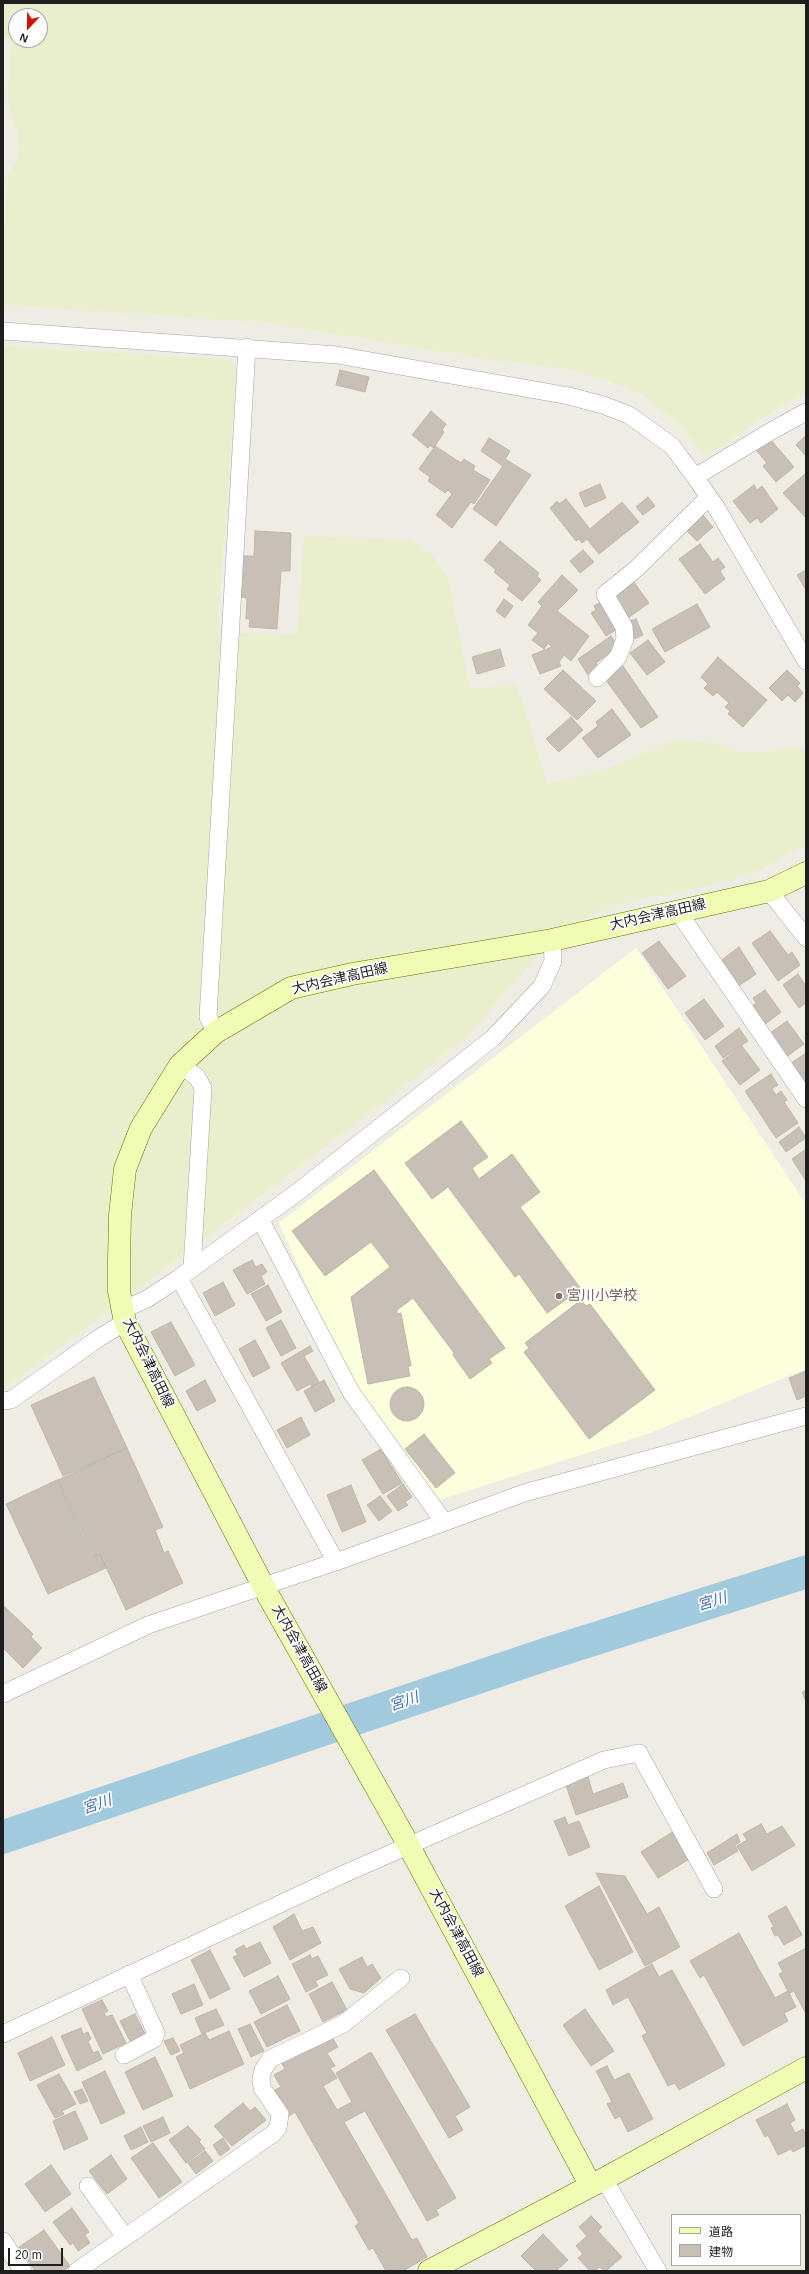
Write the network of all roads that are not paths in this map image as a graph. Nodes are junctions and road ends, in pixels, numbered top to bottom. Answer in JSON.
{"nodes":[{"id":1,"x":3,"y":331,"type":"edge"},
{"id":2,"x":247,"y":347,"type":"junction"},
{"id":3,"x":806,"y":412,"type":"edge"},
{"id":4,"x":695,"y":476,"type":"junction"},
{"id":5,"x":709,"y":497,"type":"junction"},
{"id":6,"x":806,"y":660,"type":"edge"},
{"id":7,"x":597,"y":678,"type":"dead end"},
{"id":8,"x":806,"y":873,"type":"edge"},
{"id":9,"x":768,"y":891,"type":"junction"},
{"id":10,"x":677,"y":910,"type":"junction"},
{"id":11,"x":806,"y":938,"type":"edge"},
{"id":12,"x":552,"y":940,"type":"junction"},
{"id":13,"x":216,"y":1032,"type":"junction"},
{"id":14,"x":180,"y":1065,"type":"junction"},
{"id":15,"x":806,"y":1099,"type":"edge"},
{"id":16,"x":260,"y":1219,"type":"junction"},
{"id":17,"x":185,"y":1273,"type":"junction"},
{"id":18,"x":124,"y":1316,"type":"junction"},
{"id":19,"x":3,"y":1401,"type":"edge"},
{"id":20,"x":806,"y":1416,"type":"edge"},
{"id":21,"x":444,"y":1522,"type":"junction"},
{"id":22,"x":336,"y":1562,"type":"junction"},
{"id":23,"x":266,"y":1590,"type":"junction"},
{"id":24,"x":3,"y":1694,"type":"edge"},
{"id":25,"x":406,"y":1840,"type":"junction"},
{"id":26,"x":714,"y":1889,"type":"dead end"},
{"id":27,"x":129,"y":1974,"type":"junction"},
{"id":28,"x":401,"y":1978,"type":"dead end"},
{"id":29,"x":3,"y":2034,"type":"edge"},
{"id":30,"x":124,"y":2055,"type":"dead end"},
{"id":31,"x":806,"y":2068,"type":"edge"},
{"id":32,"x":598,"y":2183,"type":"junction"},
{"id":33,"x":88,"y":2186,"type":"dead end"},
{"id":34,"x":125,"y":2237,"type":"junction"},
{"id":35,"x":3,"y":2241,"type":"edge"},
{"id":36,"x":23,"y":2271,"type":"edge"},
{"id":37,"x":77,"y":2271,"type":"edge"},
{"id":38,"x":429,"y":2271,"type":"edge"},
{"id":39,"x":658,"y":2271,"type":"edge"}],
"edges":[{"from":1,"to":2,"type":"street"},
{"from":2,"to":4,"type":"street"},
{"from":2,"to":13,"type":"street"},
{"from":3,"to":4,"type":"street"},
{"from":4,"to":5,"type":"street"},
{"from":5,"to":6,"type":"street"},
{"from":5,"to":7,"type":"street"},
{"from":8,"to":9,"type":"main road","name":"大内会津高田線"},
{"from":9,"to":10,"type":"main road","name":"大内会津高田線"},
{"from":9,"to":11,"type":"street"},
{"from":10,"to":12,"type":"main road","name":"大内会津高田線"},
{"from":10,"to":15,"type":"street"},
{"from":12,"to":13,"type":"main road","name":"大内会津高田線"},
{"from":12,"to":16,"type":"street"},
{"from":13,"to":14,"type":"main road","name":"大内会津高田線"},
{"from":14,"to":17,"type":"street"},
{"from":14,"to":18,"type":"main road","name":"大内会津高田線"},
{"from":16,"to":17,"type":"street"},
{"from":16,"to":21,"type":"street"},
{"from":17,"to":18,"type":"street"},
{"from":17,"to":22,"type":"street"},
{"from":18,"to":19,"type":"street"},
{"from":18,"to":23,"type":"main road","name":"大内会津高田線"},
{"from":20,"to":21,"type":"street"},
{"from":21,"to":22,"type":"street"},
{"from":22,"to":23,"type":"street"},
{"from":23,"to":24,"type":"street"},
{"from":23,"to":25,"type":"main road","name":"大内会津高田線"},
{"from":25,"to":26,"type":"street"},
{"from":25,"to":27,"type":"street"},
{"from":25,"to":32,"type":"main road","name":"大内会津高田線"},
{"from":27,"to":29,"type":"street"},
{"from":27,"to":30,"type":"street"},
{"from":28,"to":34,"type":"street"},
{"from":31,"to":32,"type":"main road"},
{"from":32,"to":38,"type":"main road"},
{"from":32,"to":39,"type":"street"},
{"from":33,"to":34,"type":"street"},
{"from":34,"to":37,"type":"street"},
{"from":35,"to":36,"type":"street"}]}
